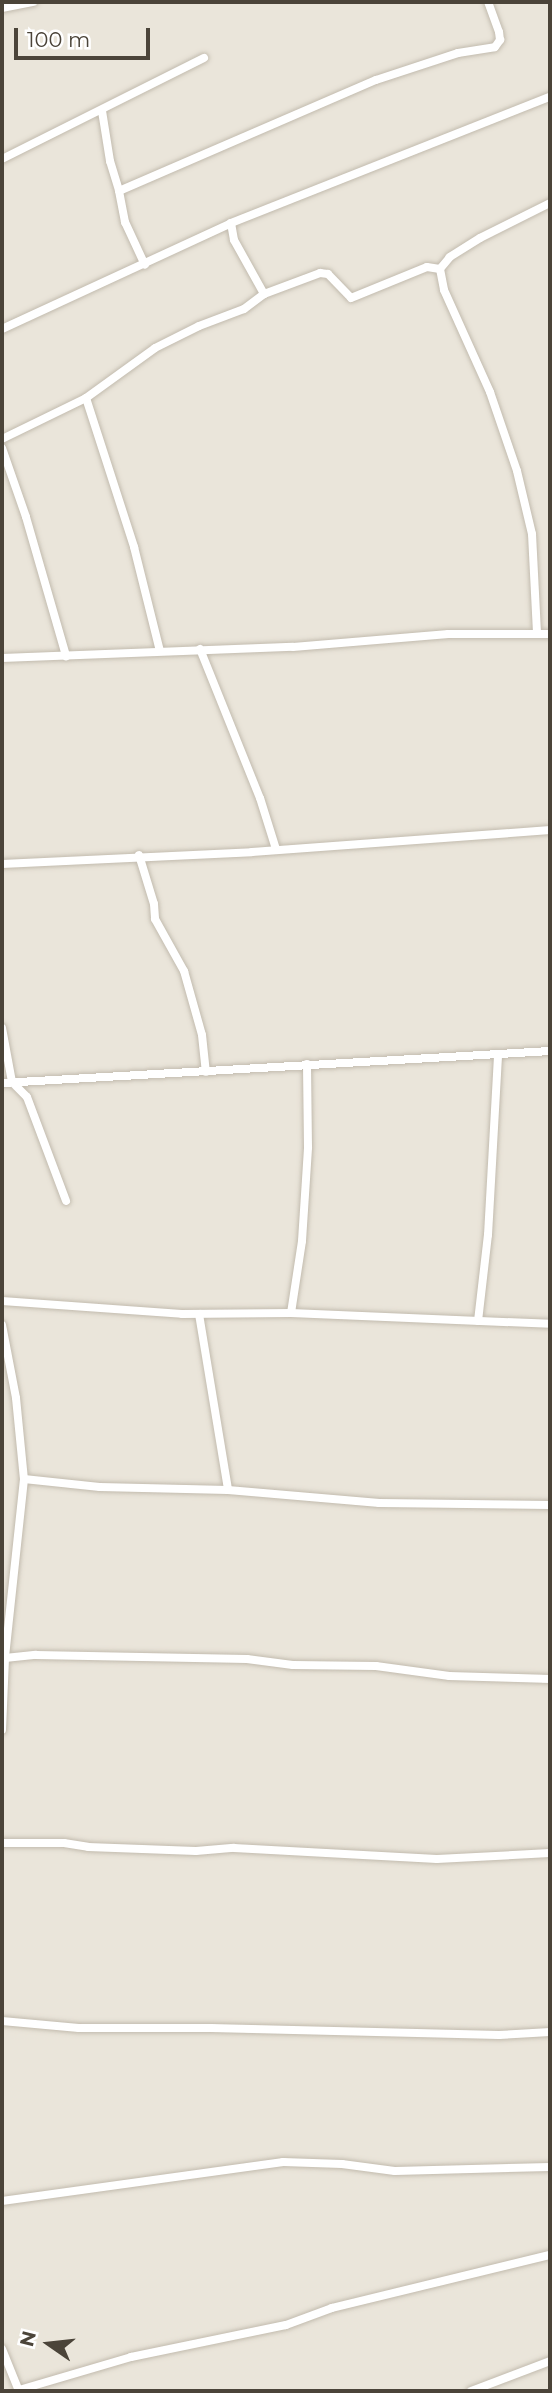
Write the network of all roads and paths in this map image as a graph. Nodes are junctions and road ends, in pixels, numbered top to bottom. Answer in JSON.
{"nodes":[{"id":1,"x":33,"y":2,"type":"edge"},
{"id":2,"x":488,"y":2,"type":"edge"},
{"id":3,"x":2,"y":8,"type":"edge"},
{"id":4,"x":204,"y":58,"type":"dead end"},
{"id":5,"x":550,"y":97,"type":"edge"},
{"id":6,"x":102,"y":111,"type":"junction"},
{"id":7,"x":2,"y":159,"type":"edge"},
{"id":8,"x":119,"y":191,"type":"junction"},
{"id":9,"x":550,"y":203,"type":"edge"},
{"id":10,"x":231,"y":223,"type":"junction"},
{"id":11,"x":145,"y":265,"type":"junction"},
{"id":12,"x":440,"y":269,"type":"junction"},
{"id":13,"x":264,"y":294,"type":"junction"},
{"id":14,"x":2,"y":329,"type":"edge"},
{"id":15,"x":86,"y":398,"type":"junction"},
{"id":16,"x":2,"y":439,"type":"edge"},
{"id":17,"x":2,"y":448,"type":"edge"},
{"id":18,"x":537,"y":634,"type":"junction"},
{"id":19,"x":550,"y":634,"type":"edge"},
{"id":20,"x":200,"y":649,"type":"junction"},
{"id":21,"x":160,"y":651,"type":"junction"},
{"id":22,"x":66,"y":656,"type":"junction"},
{"id":23,"x":2,"y":658,"type":"edge"},
{"id":24,"x":550,"y":830,"type":"edge"},
{"id":25,"x":276,"y":849,"type":"junction"},
{"id":26,"x":139,"y":855,"type":"junction"},
{"id":27,"x":2,"y":864,"type":"edge"},
{"id":28,"x":2,"y":1028,"type":"edge"},
{"id":29,"x":550,"y":1051,"type":"edge"},
{"id":30,"x":498,"y":1054,"type":"junction"},
{"id":31,"x":307,"y":1065,"type":"junction"},
{"id":32,"x":206,"y":1072,"type":"junction"},
{"id":33,"x":12,"y":1082,"type":"junction"},
{"id":34,"x":2,"y":1083,"type":"edge"},
{"id":35,"x":65,"y":1201,"type":"dead end"},
{"id":36,"x":2,"y":1301,"type":"edge"},
{"id":37,"x":291,"y":1313,"type":"junction"},
{"id":38,"x":199,"y":1314,"type":"junction"},
{"id":39,"x":478,"y":1321,"type":"junction"},
{"id":40,"x":2,"y":1325,"type":"edge"},
{"id":41,"x":550,"y":1325,"type":"edge"},
{"id":42,"x":24,"y":1479,"type":"junction"},
{"id":43,"x":228,"y":1490,"type":"junction"},
{"id":44,"x":550,"y":1505,"type":"edge"},
{"id":45,"x":5,"y":1658,"type":"junction"},
{"id":46,"x":550,"y":1679,"type":"edge"},
{"id":47,"x":2,"y":1723,"type":"edge"},
{"id":48,"x":2,"y":1730,"type":"edge"},
{"id":49,"x":2,"y":1843,"type":"edge"},
{"id":50,"x":550,"y":1853,"type":"edge"},
{"id":51,"x":2,"y":2021,"type":"edge"},
{"id":52,"x":550,"y":2032,"type":"edge"},
{"id":53,"x":550,"y":2167,"type":"edge"},
{"id":54,"x":2,"y":2201,"type":"edge"},
{"id":55,"x":550,"y":2255,"type":"edge"},
{"id":56,"x":2,"y":2349,"type":"edge"},
{"id":57,"x":550,"y":2361,"type":"edge"},
{"id":58,"x":19,"y":2391,"type":"edge"},
{"id":59,"x":471,"y":2391,"type":"edge"}],
"edges":[{"from":1,"to":3,"type":"street"},
{"from":2,"to":8,"type":"street"},
{"from":4,"to":6,"type":"street"},
{"from":5,"to":10,"type":"street"},
{"from":6,"to":7,"type":"street"},
{"from":6,"to":8,"type":"street"},
{"from":8,"to":11,"type":"street"},
{"from":9,"to":12,"type":"street"},
{"from":10,"to":11,"type":"street"},
{"from":10,"to":13,"type":"street"},
{"from":11,"to":14,"type":"street"},
{"from":12,"to":13,"type":"street"},
{"from":12,"to":18,"type":"street"},
{"from":13,"to":15,"type":"street"},
{"from":15,"to":16,"type":"street"},
{"from":15,"to":21,"type":"street"},
{"from":17,"to":22,"type":"street"},
{"from":18,"to":19,"type":"street"},
{"from":18,"to":20,"type":"street"},
{"from":20,"to":21,"type":"street"},
{"from":20,"to":25,"type":"street"},
{"from":21,"to":22,"type":"street"},
{"from":22,"to":23,"type":"street"},
{"from":24,"to":25,"type":"street"},
{"from":25,"to":26,"type":"street"},
{"from":26,"to":27,"type":"street"},
{"from":26,"to":32,"type":"street"},
{"from":28,"to":33,"type":"street"},
{"from":29,"to":30,"type":"street"},
{"from":30,"to":31,"type":"street"},
{"from":30,"to":39,"type":"street"},
{"from":31,"to":32,"type":"street"},
{"from":31,"to":37,"type":"street"},
{"from":32,"to":33,"type":"street"},
{"from":33,"to":34,"type":"street"},
{"from":33,"to":35,"type":"street"},
{"from":36,"to":38,"type":"street"},
{"from":37,"to":38,"type":"street"},
{"from":37,"to":39,"type":"street"},
{"from":38,"to":43,"type":"street"},
{"from":39,"to":41,"type":"street"},
{"from":40,"to":42,"type":"street"},
{"from":42,"to":43,"type":"street"},
{"from":42,"to":45,"type":"street"},
{"from":43,"to":44,"type":"street"},
{"from":45,"to":46,"type":"street"},
{"from":45,"to":47,"type":"street"},
{"from":47,"to":48,"type":"street"},
{"from":49,"to":50,"type":"street"},
{"from":51,"to":52,"type":"street"},
{"from":53,"to":54,"type":"street"},
{"from":55,"to":58,"type":"street"},
{"from":56,"to":58,"type":"street"},
{"from":57,"to":59,"type":"street"}]}
